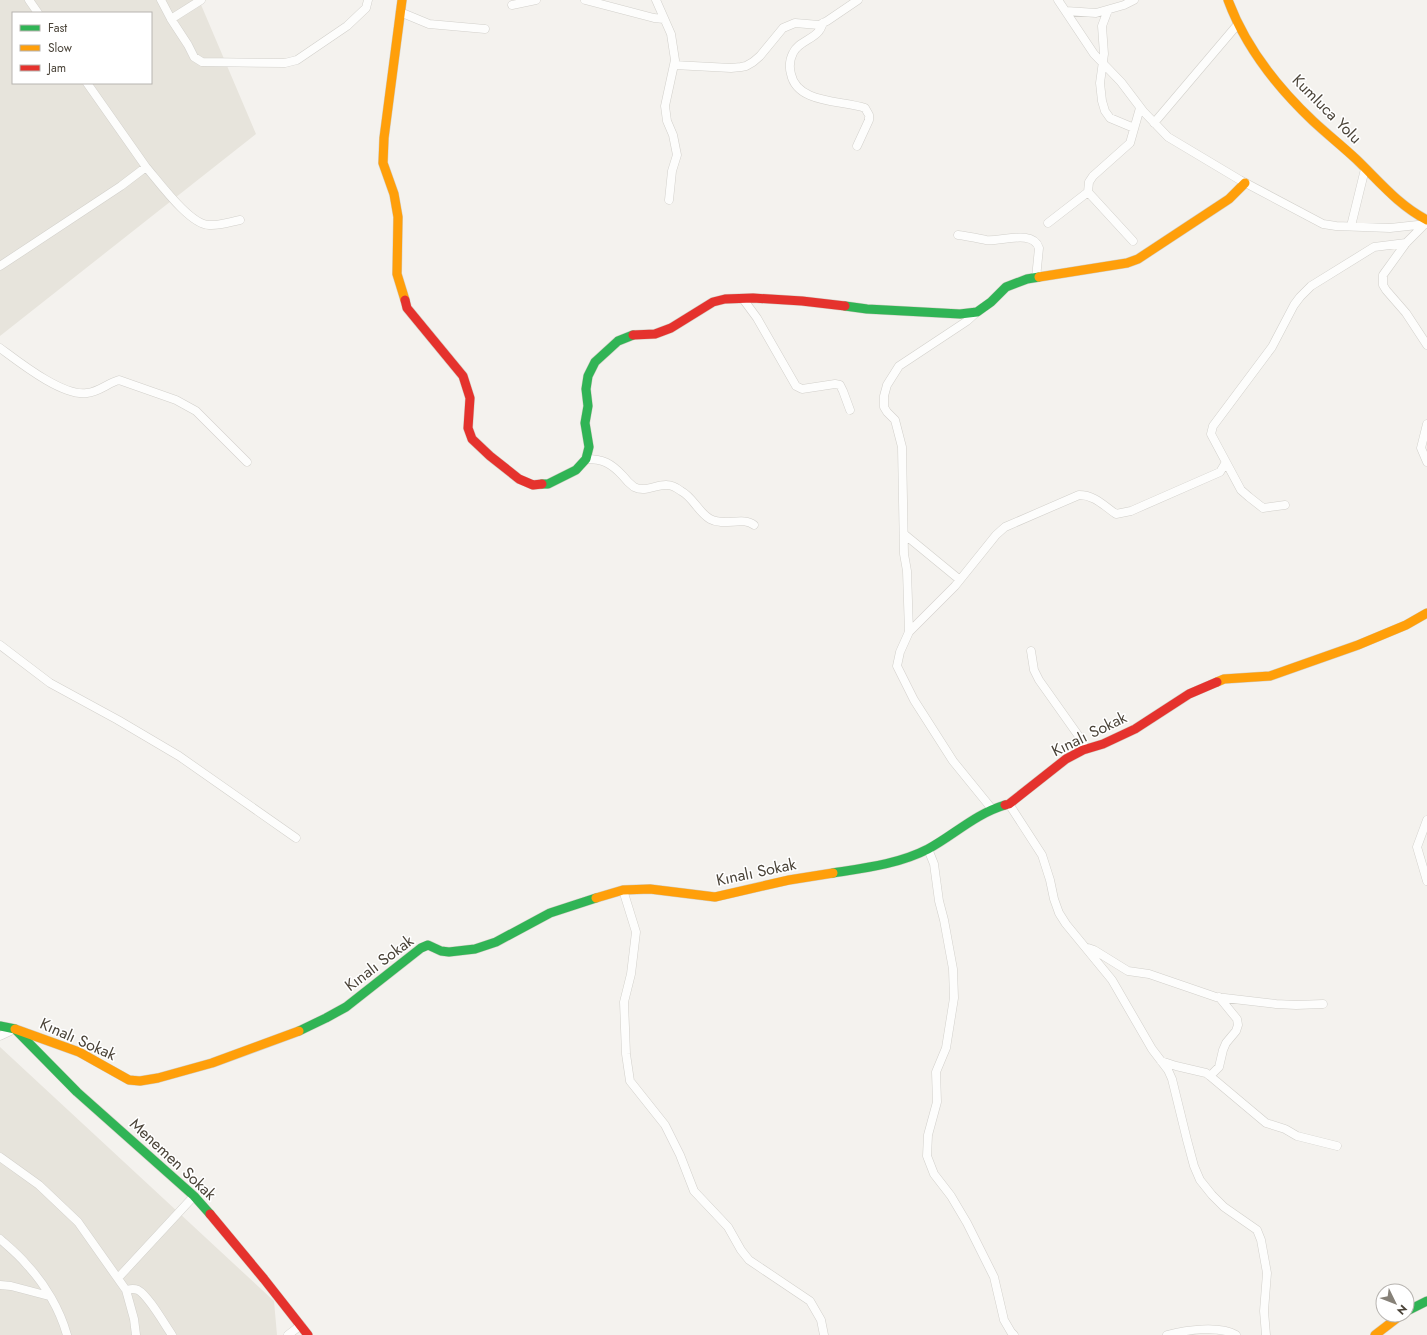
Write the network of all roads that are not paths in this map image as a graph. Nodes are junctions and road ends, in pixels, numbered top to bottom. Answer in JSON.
{"nodes":[{"id":1,"x":29,"y":0,"type":"edge"},
{"id":2,"x":161,"y":0,"type":"edge"},
{"id":3,"x":201,"y":0,"type":"edge"},
{"id":4,"x":368,"y":0,"type":"edge"},
{"id":5,"x":402,"y":0,"type":"edge"},
{"id":6,"x":536,"y":0,"type":"edge"},
{"id":7,"x":585,"y":0,"type":"edge"},
{"id":8,"x":656,"y":0,"type":"edge"},
{"id":9,"x":858,"y":0,"type":"edge"},
{"id":10,"x":1058,"y":0,"type":"edge"},
{"id":11,"x":1134,"y":0,"type":"edge"},
{"id":12,"x":1228,"y":0,"type":"edge"},
{"id":13,"x":512,"y":5,"type":"dead end"},
{"id":14,"x":1108,"y":10,"type":"junction"},
{"id":15,"x":1066,"y":11,"type":"junction"},
{"id":16,"x":37,"y":12,"type":"edge"},
{"id":17,"x":400,"y":12,"type":"junction"},
{"id":18,"x":171,"y":19,"type":"junction"},
{"id":19,"x":664,"y":19,"type":"junction"},
{"id":20,"x":823,"y":23,"type":"junction"},
{"id":21,"x":1238,"y":24,"type":"junction"},
{"id":22,"x":485,"y":29,"type":"dead end"},
{"id":23,"x":1104,"y":63,"type":"junction"},
{"id":24,"x":674,"y":65,"type":"junction"},
{"id":25,"x":88,"y":84,"type":"edge"},
{"id":26,"x":1140,"y":108,"type":"junction"},
{"id":27,"x":1154,"y":124,"type":"junction"},
{"id":28,"x":1134,"y":128,"type":"junction"},
{"id":29,"x":857,"y":146,"type":"dead end"},
{"id":30,"x":146,"y":167,"type":"junction"},
{"id":31,"x":1365,"y":169,"type":"junction"},
{"id":32,"x":1244,"y":183,"type":"junction"},
{"id":33,"x":1088,"y":192,"type":"junction"},
{"id":34,"x":669,"y":200,"type":"dead end"},
{"id":35,"x":1427,"y":209,"type":"edge"},
{"id":36,"x":240,"y":220,"type":"dead end"},
{"id":37,"x":1426,"y":222,"type":"edge"},
{"id":38,"x":1048,"y":223,"type":"dead end"},
{"id":39,"x":1351,"y":226,"type":"junction"},
{"id":40,"x":958,"y":235,"type":"dead end"},
{"id":41,"x":1133,"y":242,"type":"dead end"},
{"id":42,"x":1406,"y":243,"type":"junction"},
{"id":43,"x":0,"y":266,"type":"edge"},
{"id":44,"x":1036,"y":278,"type":"junction"},
{"id":45,"x":743,"y":299,"type":"junction"},
{"id":46,"x":977,"y":312,"type":"junction"},
{"id":47,"x":1427,"y":345,"type":"edge"},
{"id":48,"x":0,"y":348,"type":"edge"},
{"id":49,"x":850,"y":410,"type":"dead end"},
{"id":50,"x":1427,"y":424,"type":"edge"},
{"id":51,"x":586,"y":459,"type":"junction"},
{"id":52,"x":247,"y":462,"type":"dead end"},
{"id":53,"x":1226,"y":462,"type":"junction"},
{"id":54,"x":1427,"y":462,"type":"edge"},
{"id":55,"x":1285,"y":505,"type":"dead end"},
{"id":56,"x":754,"y":525,"type":"dead end"},
{"id":57,"x":904,"y":534,"type":"junction"},
{"id":58,"x":960,"y":580,"type":"junction"},
{"id":59,"x":1427,"y":613,"type":"edge"},
{"id":60,"x":909,"y":632,"type":"junction"},
{"id":61,"x":0,"y":645,"type":"edge"},
{"id":62,"x":1031,"y":651,"type":"dead end"},
{"id":63,"x":1086,"y":749,"type":"junction"},
{"id":64,"x":1009,"y":804,"type":"junction"},
{"id":65,"x":992,"y":809,"type":"junction"},
{"id":66,"x":1427,"y":820,"type":"edge"},
{"id":67,"x":296,"y":838,"type":"dead end"},
{"id":68,"x":928,"y":849,"type":"junction"},
{"id":69,"x":1427,"y":881,"type":"edge"},
{"id":70,"x":623,"y":890,"type":"junction"},
{"id":71,"x":1086,"y":947,"type":"junction"},
{"id":72,"x":1219,"y":997,"type":"junction"},
{"id":73,"x":1323,"y":1004,"type":"dead end"},
{"id":74,"x":0,"y":1026,"type":"edge"},
{"id":75,"x":15,"y":1029,"type":"junction"},
{"id":76,"x":0,"y":1036,"type":"edge"},
{"id":77,"x":1160,"y":1060,"type":"junction"},
{"id":78,"x":1210,"y":1076,"type":"junction"},
{"id":79,"x":1337,"y":1146,"type":"dead end"},
{"id":80,"x":0,"y":1157,"type":"edge"},
{"id":81,"x":194,"y":1196,"type":"junction"},
{"id":82,"x":0,"y":1238,"type":"edge"},
{"id":83,"x":118,"y":1278,"type":"junction"},
{"id":84,"x":0,"y":1285,"type":"edge"},
{"id":85,"x":126,"y":1290,"type":"junction"},
{"id":86,"x":49,"y":1296,"type":"junction"},
{"id":87,"x":1427,"y":1301,"type":"edge"},
{"id":88,"x":1415,"y":1307,"type":"edge"},
{"id":89,"x":1391,"y":1323,"type":"edge"},
{"id":90,"x":301,"y":1325,"type":"junction"},
{"id":91,"x":67,"y":1335,"type":"edge"},
{"id":92,"x":136,"y":1335,"type":"edge"},
{"id":93,"x":172,"y":1335,"type":"edge"},
{"id":94,"x":288,"y":1335,"type":"edge"},
{"id":95,"x":308,"y":1335,"type":"edge"},
{"id":96,"x":824,"y":1335,"type":"edge"},
{"id":97,"x":1014,"y":1335,"type":"edge"},
{"id":98,"x":1168,"y":1335,"type":"edge"},
{"id":99,"x":1236,"y":1335,"type":"edge"},
{"id":100,"x":1266,"y":1335,"type":"edge"},
{"id":101,"x":1375,"y":1335,"type":"edge"}],
"edges":[{"from":1,"to":16,"type":"street"},
{"from":2,"to":18,"type":"street"},
{"from":3,"to":18,"type":"street"},
{"from":4,"to":18,"type":"street"},
{"from":5,"to":17,"type":"street"},
{"from":6,"to":13,"type":"street"},
{"from":7,"to":19,"type":"street"},
{"from":8,"to":19,"type":"street"},
{"from":9,"to":20,"type":"street"},
{"from":10,"to":15,"type":"street"},
{"from":11,"to":14,"type":"street"},
{"from":12,"to":21,"type":"street","name":"Kumluca Yolu"},
{"from":14,"to":15,"type":"street"},
{"from":14,"to":23,"type":"street"},
{"from":15,"to":23,"type":"street"},
{"from":17,"to":22,"type":"street"},
{"from":17,"to":51,"type":"street"},
{"from":19,"to":24,"type":"street"},
{"from":20,"to":24,"type":"street"},
{"from":20,"to":29,"type":"street"},
{"from":21,"to":27,"type":"street"},
{"from":21,"to":31,"type":"street","name":"Kumluca Yolu"},
{"from":23,"to":26,"type":"street"},
{"from":23,"to":28,"type":"street"},
{"from":24,"to":34,"type":"street"},
{"from":25,"to":30,"type":"street"},
{"from":26,"to":27,"type":"street"},
{"from":26,"to":28,"type":"street"},
{"from":27,"to":32,"type":"street"},
{"from":28,"to":33,"type":"street"},
{"from":30,"to":36,"type":"street"},
{"from":30,"to":43,"type":"street"},
{"from":31,"to":37,"type":"street","name":"Kumluca Yolu"},
{"from":31,"to":39,"type":"street"},
{"from":32,"to":39,"type":"street"},
{"from":32,"to":44,"type":"street"},
{"from":33,"to":38,"type":"street"},
{"from":33,"to":41,"type":"street"},
{"from":35,"to":37,"type":"street"},
{"from":37,"to":39,"type":"street"},
{"from":37,"to":42,"type":"street"},
{"from":40,"to":44,"type":"street"},
{"from":42,"to":47,"type":"street"},
{"from":42,"to":53,"type":"street"},
{"from":44,"to":46,"type":"street"},
{"from":45,"to":46,"type":"street"},
{"from":45,"to":49,"type":"street"},
{"from":45,"to":51,"type":"street"},
{"from":46,"to":57,"type":"street"},
{"from":48,"to":52,"type":"street"},
{"from":50,"to":54,"type":"street"},
{"from":51,"to":56,"type":"street"},
{"from":53,"to":55,"type":"street"},
{"from":53,"to":58,"type":"street"},
{"from":57,"to":58,"type":"street"},
{"from":57,"to":60,"type":"street"},
{"from":58,"to":60,"type":"street"},
{"from":59,"to":63,"type":"street","name":"Kınalı Sokak"},
{"from":60,"to":65,"type":"street"},
{"from":61,"to":67,"type":"street"},
{"from":62,"to":63,"type":"street"},
{"from":63,"to":64,"type":"street","name":"Kınalı Sokak"},
{"from":64,"to":65,"type":"street","name":"Kınalı Sokak"},
{"from":64,"to":71,"type":"street"},
{"from":65,"to":68,"type":"street","name":"Kınalı Sokak"},
{"from":66,"to":69,"type":"street"},
{"from":68,"to":70,"type":"street","name":"Kınalı Sokak"},
{"from":68,"to":97,"type":"street"},
{"from":70,"to":75,"type":"street","name":"Kınalı Sokak"},
{"from":70,"to":96,"type":"street"},
{"from":71,"to":72,"type":"street"},
{"from":71,"to":77,"type":"street"},
{"from":72,"to":73,"type":"street"},
{"from":72,"to":78,"type":"street"},
{"from":74,"to":75,"type":"street"},
{"from":75,"to":76,"type":"street"},
{"from":75,"to":81,"type":"street","name":"Menemen Sokak"},
{"from":77,"to":78,"type":"street"},
{"from":77,"to":100,"type":"street"},
{"from":78,"to":79,"type":"street"},
{"from":80,"to":83,"type":"street"},
{"from":81,"to":83,"type":"street"},
{"from":81,"to":90,"type":"street","name":"Menemen Sokak"},
{"from":82,"to":86,"type":"street"},
{"from":83,"to":85,"type":"street"},
{"from":84,"to":86,"type":"street"},
{"from":85,"to":92,"type":"street"},
{"from":85,"to":93,"type":"street"},
{"from":86,"to":91,"type":"street"},
{"from":87,"to":88,"type":"street"},
{"from":89,"to":101,"type":"street"},
{"from":90,"to":94,"type":"street"},
{"from":90,"to":95,"type":"street","name":"Menemen Sokak"},
{"from":98,"to":99,"type":"street"}]}
